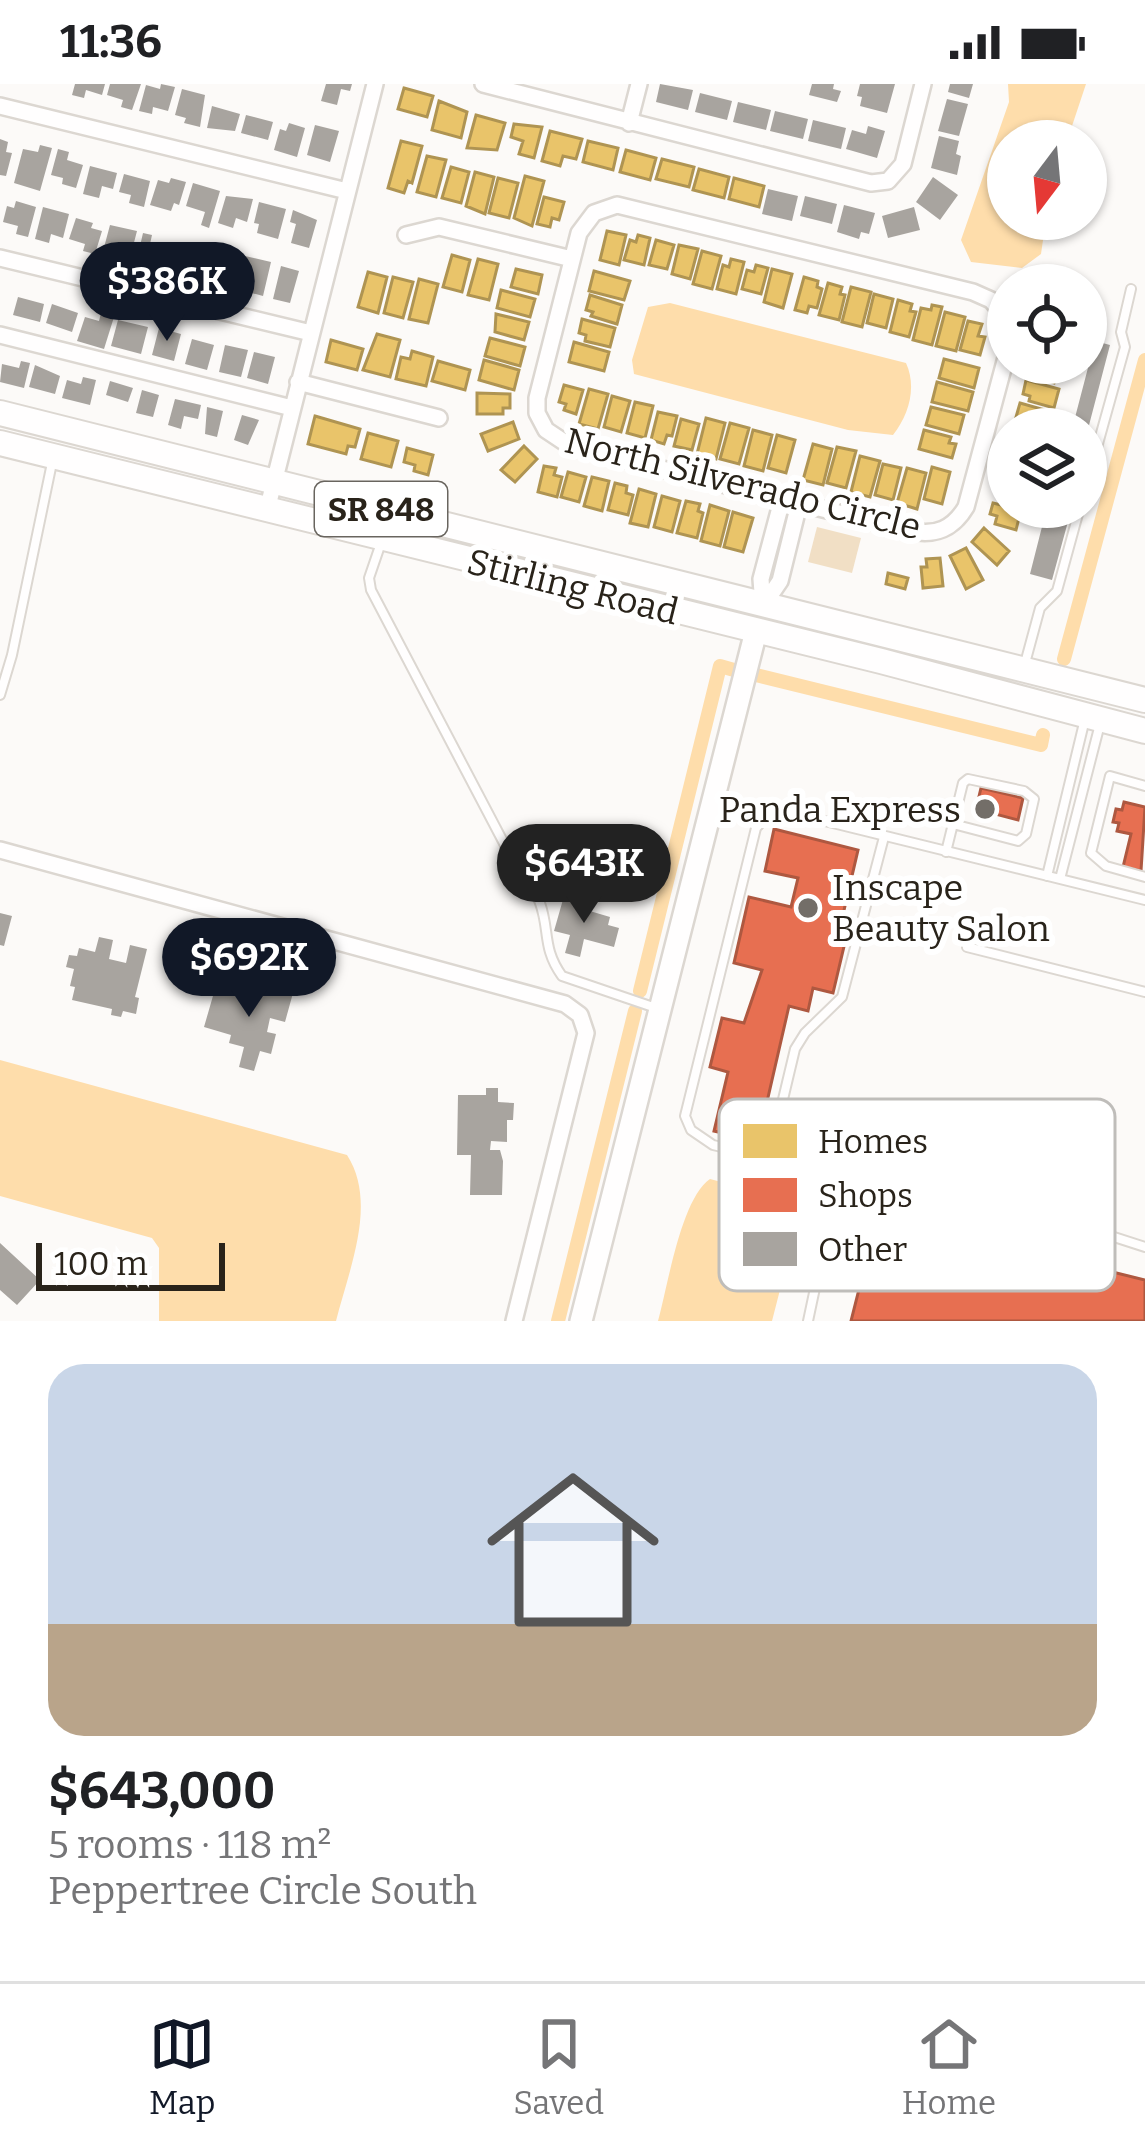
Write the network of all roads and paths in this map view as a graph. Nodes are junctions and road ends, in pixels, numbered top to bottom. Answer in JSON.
{"nodes":[{"id":1,"x":375,"y":84,"type":"edge"},
{"id":2,"x":483,"y":84,"type":"edge"},
{"id":3,"x":639,"y":84,"type":"edge"},
{"id":4,"x":923,"y":84,"type":"edge"},
{"id":5,"x":0,"y":106,"type":"edge"},
{"id":6,"x":629,"y":123,"type":"junction"},
{"id":7,"x":347,"y":191,"type":"junction"},
{"id":8,"x":406,"y":235,"type":"dead end"},
{"id":9,"x":0,"y":258,"type":"edge"},
{"id":10,"x":572,"y":259,"type":"junction"},
{"id":11,"x":1131,"y":289,"type":"dead end"},
{"id":12,"x":987,"y":298,"type":"edge"},
{"id":13,"x":311,"y":333,"type":"junction"},
{"id":14,"x":0,"y":334,"type":"edge"},
{"id":15,"x":298,"y":382,"type":"junction"},
{"id":16,"x":999,"y":384,"type":"edge"},
{"id":17,"x":292,"y":408,"type":"junction"},
{"id":18,"x":1107,"y":412,"type":"edge"},
{"id":19,"x":0,"y":413,"type":"edge"},
{"id":20,"x":439,"y":418,"type":"dead end"},
{"id":21,"x":0,"y":443,"type":"edge"},
{"id":22,"x":53,"y":457,"type":"junction"},
{"id":23,"x":274,"y":482,"type":"junction"},
{"id":24,"x":790,"y":502,"type":"junction"},
{"id":25,"x":267,"y":510,"type":"junction"},
{"id":26,"x":1074,"y":528,"type":"edge"},
{"id":27,"x":382,"y":539,"type":"junction"},
{"id":28,"x":759,"y":618,"type":"junction"},
{"id":29,"x":1020,"y":669,"type":"junction"},
{"id":30,"x":980,"y":687,"type":"junction"},
{"id":31,"x":0,"y":695,"type":"edge"},
{"id":32,"x":1145,"y":700,"type":"edge"},
{"id":33,"x":1094,"y":717,"type":"junction"},
{"id":34,"x":1145,"y":731,"type":"edge"},
{"id":35,"x":1145,"y":786,"type":"edge"},
{"id":36,"x":953,"y":824,"type":"junction"},
{"id":37,"x":884,"y":837,"type":"junction"},
{"id":38,"x":0,"y":850,"type":"edge"},
{"id":39,"x":946,"y":852,"type":"junction"},
{"id":40,"x":1047,"y":876,"type":"junction"},
{"id":41,"x":1145,"y":877,"type":"edge"},
{"id":42,"x":1060,"y":879,"type":"junction"},
{"id":43,"x":1145,"y":900,"type":"edge"},
{"id":44,"x":967,"y":947,"type":"dead end"},
{"id":45,"x":1145,"y":992,"type":"edge"},
{"id":46,"x":660,"y":1009,"type":"junction"},
{"id":47,"x":783,"y":1099,"type":"edge"},
{"id":48,"x":719,"y":1145,"type":"edge"},
{"id":49,"x":1115,"y":1238,"type":"edge"},
{"id":50,"x":1145,"y":1247,"type":"edge"},
{"id":51,"x":814,"y":1291,"type":"edge"},
{"id":52,"x":514,"y":1321,"type":"edge"},
{"id":53,"x":581,"y":1321,"type":"edge"},
{"id":54,"x":808,"y":1321,"type":"edge"}],
"edges":[{"from":1,"to":7,"type":"street"},
{"from":2,"to":6,"type":"street"},
{"from":3,"to":6,"type":"street"},
{"from":4,"to":6,"type":"street"},
{"from":5,"to":7,"type":"street"},
{"from":7,"to":13,"type":"street"},
{"from":8,"to":10,"type":"street"},
{"from":9,"to":13,"type":"street"},
{"from":10,"to":12,"type":"street"},
{"from":10,"to":24,"type":"street","name":"North Silverado Circle"},
{"from":11,"to":18,"type":"lane"},
{"from":13,"to":15,"type":"street"},
{"from":14,"to":17,"type":"street"},
{"from":15,"to":17,"type":"street"},
{"from":15,"to":20,"type":"street"},
{"from":16,"to":24,"type":"street","name":"North Silverado Circle"},
{"from":17,"to":23,"type":"street"},
{"from":19,"to":23,"type":"main road","name":"Stirling Road","number":"SR 848"},
{"from":21,"to":22,"type":"main road","name":"Stirling Road","number":"SR 848"},
{"from":22,"to":25,"type":"main road","name":"Stirling Road","number":"SR 848"},
{"from":22,"to":31,"type":"lane"},
{"from":23,"to":25,"type":"street"},
{"from":23,"to":28,"type":"main road","name":"Stirling Road","number":"SR 848"},
{"from":24,"to":28,"type":"street"},
{"from":25,"to":27,"type":"main road","name":"Stirling Road","number":"SR 848"},
{"from":26,"to":29,"type":"lane"},
{"from":27,"to":28,"type":"main road","name":"Stirling Road","number":"SR 848"},
{"from":27,"to":46,"type":"lane"},
{"from":28,"to":29,"type":"main road","name":"Stirling Road","number":"SR 848"},
{"from":28,"to":30,"type":"main road","name":"Stirling Road","number":"SR 848"},
{"from":28,"to":46,"type":"street"},
{"from":29,"to":30,"type":"main road"},
{"from":29,"to":32,"type":"main road","name":"Stirling Road","number":"SR 848"},
{"from":30,"to":33,"type":"main road","name":"Stirling Road","number":"SR 848"},
{"from":33,"to":34,"type":"main road","name":"Stirling Road","number":"SR 848"},
{"from":33,"to":40,"type":"lane"},
{"from":33,"to":42,"type":"lane"},
{"from":35,"to":41,"type":"lane"},
{"from":36,"to":36,"type":"lane"},
{"from":36,"to":39,"type":"lane"},
{"from":37,"to":39,"type":"lane"},
{"from":37,"to":47,"type":"lane"},
{"from":37,"to":48,"type":"lane"},
{"from":38,"to":52,"type":"street"},
{"from":39,"to":40,"type":"lane"},
{"from":40,"to":42,"type":"lane"},
{"from":42,"to":43,"type":"lane"},
{"from":44,"to":45,"type":"lane"},
{"from":46,"to":53,"type":"street"},
{"from":49,"to":50,"type":"lane"},
{"from":51,"to":54,"type":"lane"}]}
